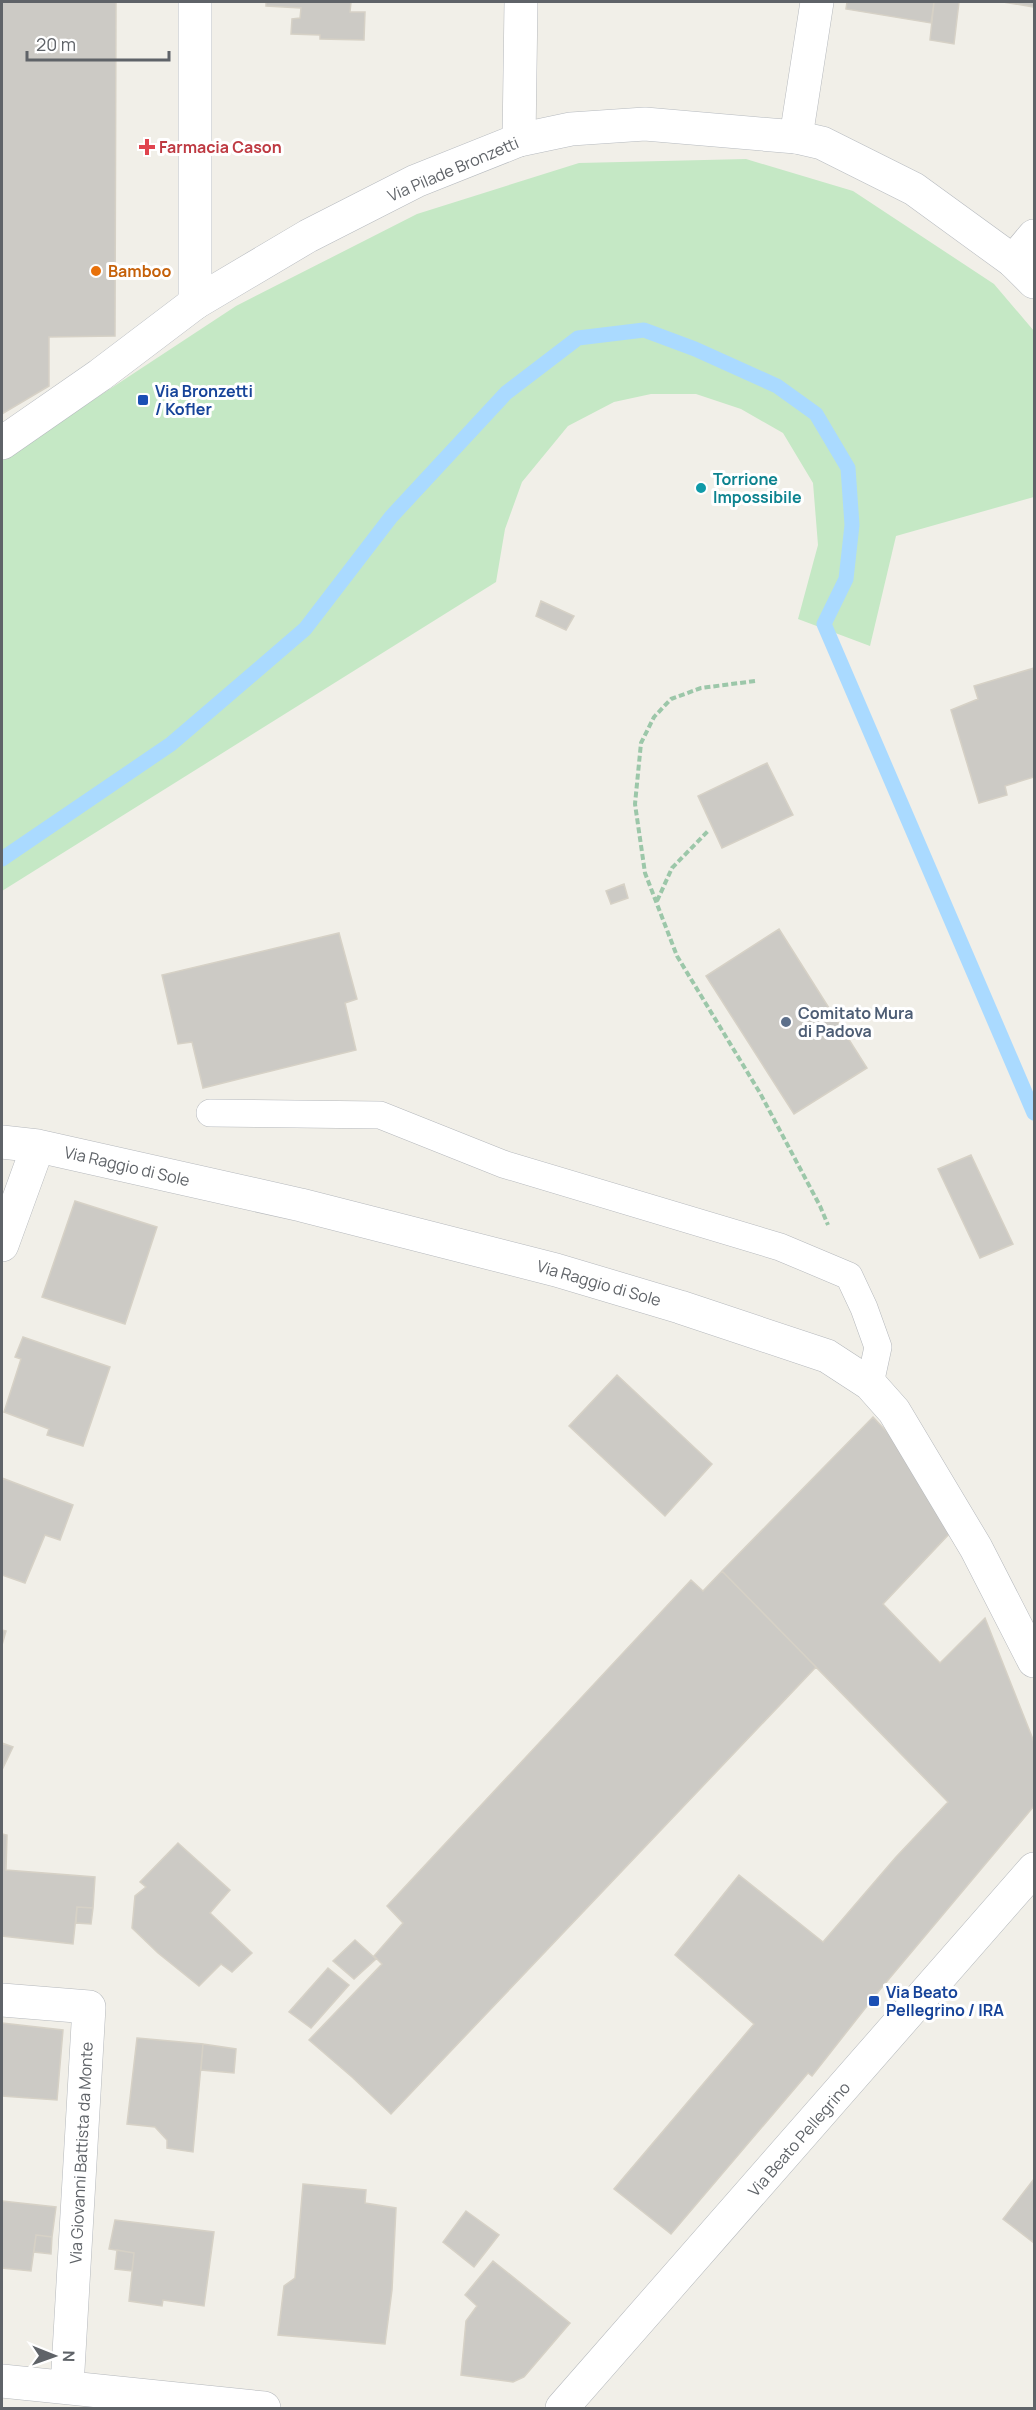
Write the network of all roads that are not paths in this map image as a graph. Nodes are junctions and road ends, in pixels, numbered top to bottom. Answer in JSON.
{"nodes":[{"id":1,"x":195,"y":2,"type":"edge"},
{"id":2,"x":521,"y":2,"type":"edge"},
{"id":3,"x":817,"y":2,"type":"edge"},
{"id":4,"x":796,"y":137,"type":"junction"},
{"id":5,"x":519,"y":140,"type":"junction"},
{"id":6,"x":1035,"y":236,"type":"edge"},
{"id":7,"x":1024,"y":271,"type":"edge"},
{"id":8,"x":195,"y":303,"type":"junction"},
{"id":9,"x":2,"y":443,"type":"edge"},
{"id":10,"x":210,"y":1113,"type":"dead end"},
{"id":11,"x":2,"y":1142,"type":"edge"},
{"id":12,"x":38,"y":1146,"type":"junction"},
{"id":13,"x":2,"y":1245,"type":"edge"},
{"id":14,"x":870,"y":1384,"type":"junction"},
{"id":15,"x":1035,"y":1661,"type":"edge"},
{"id":16,"x":1035,"y":1869,"type":"edge"},
{"id":17,"x":2,"y":2000,"type":"edge"},
{"id":18,"x":2,"y":2381,"type":"edge"},
{"id":19,"x":68,"y":2387,"type":"junction"},
{"id":20,"x":264,"y":2409,"type":"edge"},
{"id":21,"x":562,"y":2409,"type":"edge"}],
"edges":[{"from":1,"to":8,"type":"street"},
{"from":2,"to":5,"type":"street"},
{"from":3,"to":4,"type":"street"},
{"from":4,"to":5,"type":"street","name":"Via Pilade Bronzetti"},
{"from":4,"to":7,"type":"street","name":"Via Pilade Bronzetti"},
{"from":5,"to":8,"type":"street","name":"Via Pilade Bronzetti"},
{"from":6,"to":7,"type":"street","name":"Via Pilade Bronzetti"},
{"from":8,"to":9,"type":"street","name":"Via Pilade Bronzetti"},
{"from":10,"to":14,"type":"lane"},
{"from":11,"to":12,"type":"street","name":"Via Raggio di Sole"},
{"from":12,"to":13,"type":"street"},
{"from":12,"to":14,"type":"street","name":"Via Raggio di Sole"},
{"from":14,"to":15,"type":"street","name":"Via Raggio di Sole"},
{"from":16,"to":21,"type":"street","name":"Via Beato Pellegrino"},
{"from":17,"to":19,"type":"street","name":"Via Giovanni Battista da Monte"},
{"from":18,"to":19,"type":"street"},
{"from":19,"to":20,"type":"street"}]}
